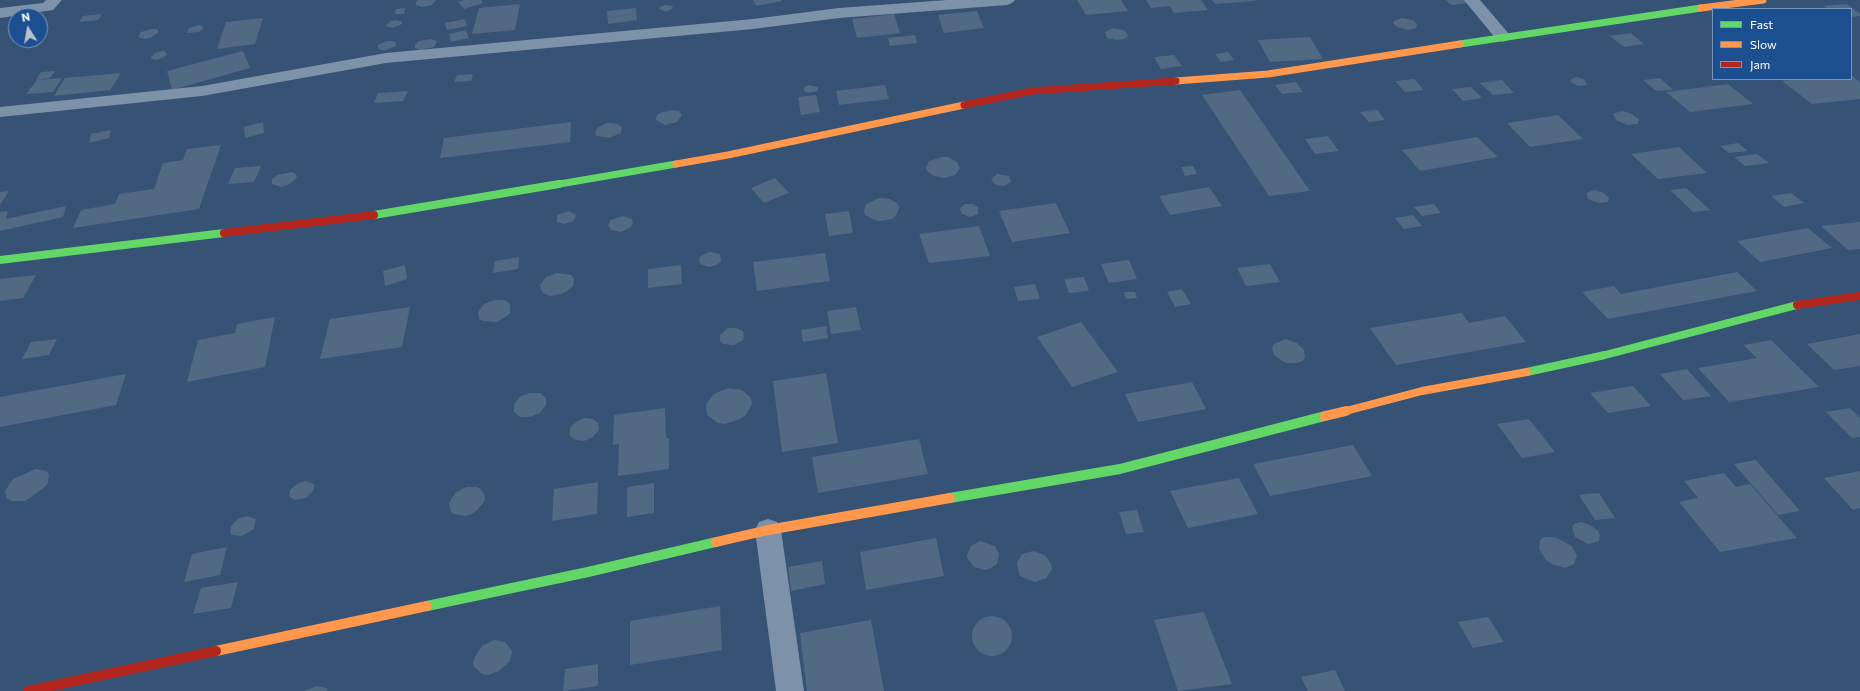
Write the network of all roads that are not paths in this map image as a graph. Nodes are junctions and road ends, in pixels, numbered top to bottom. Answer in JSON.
{"nodes":[{"id":1,"x":54,"y":0,"type":"edge"},
{"id":2,"x":1007,"y":0,"type":"edge"},
{"id":3,"x":1472,"y":0,"type":"edge"},
{"id":4,"x":1763,"y":0,"type":"edge"},
{"id":5,"x":0,"y":13,"type":"edge"},
{"id":6,"x":1503,"y":37,"type":"junction"},
{"id":7,"x":0,"y":112,"type":"edge"},
{"id":8,"x":0,"y":260,"type":"edge"},
{"id":9,"x":1860,"y":296,"type":"edge"},
{"id":10,"x":768,"y":530,"type":"junction"},
{"id":11,"x":28,"y":691,"type":"edge"},
{"id":12,"x":790,"y":691,"type":"edge"}],
"edges":[{"from":1,"to":5,"type":"street"},
{"from":2,"to":7,"type":"street"},
{"from":3,"to":6,"type":"street"},
{"from":4,"to":6,"type":"street"},
{"from":6,"to":8,"type":"street"},
{"from":9,"to":10,"type":"street"},
{"from":10,"to":11,"type":"street"},
{"from":10,"to":12,"type":"street"}]}
